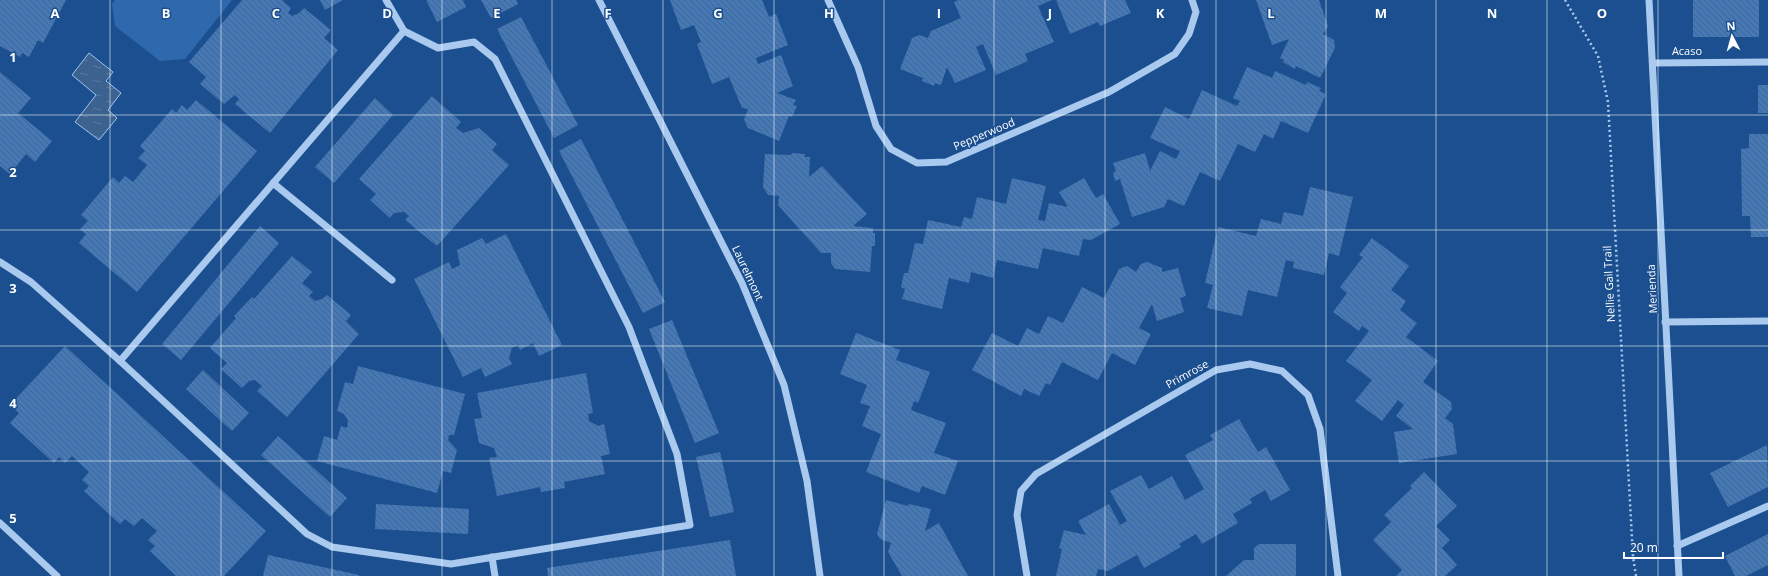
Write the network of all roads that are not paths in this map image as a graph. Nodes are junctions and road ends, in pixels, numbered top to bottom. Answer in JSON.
{"nodes":[{"id":1,"x":386,"y":0,"type":"edge"},
{"id":2,"x":599,"y":0,"type":"edge"},
{"id":3,"x":828,"y":0,"type":"edge"},
{"id":4,"x":1192,"y":0,"type":"edge"},
{"id":5,"x":1649,"y":0,"type":"edge"},
{"id":6,"x":404,"y":31,"type":"junction"},
{"id":7,"x":1768,"y":62,"type":"edge"},
{"id":8,"x":1654,"y":63,"type":"junction"},
{"id":9,"x":273,"y":183,"type":"junction"},
{"id":10,"x":0,"y":262,"type":"edge"},
{"id":11,"x":392,"y":280,"type":"dead end"},
{"id":12,"x":1768,"y":321,"type":"edge"},
{"id":13,"x":1665,"y":322,"type":"junction"},
{"id":14,"x":120,"y":361,"type":"junction"},
{"id":15,"x":1768,"y":506,"type":"edge"},
{"id":16,"x":0,"y":522,"type":"edge"},
{"id":17,"x":1678,"y":546,"type":"junction"},
{"id":18,"x":492,"y":557,"type":"junction"},
{"id":19,"x":57,"y":576,"type":"edge"},
{"id":20,"x":496,"y":576,"type":"edge"},
{"id":21,"x":820,"y":576,"type":"edge"},
{"id":22,"x":1027,"y":576,"type":"edge"},
{"id":23,"x":1338,"y":576,"type":"edge"},
{"id":24,"x":1679,"y":576,"type":"edge"}],
"edges":[{"from":1,"to":6,"type":"street"},
{"from":2,"to":21,"type":"street","name":"Laurelmont"},
{"from":3,"to":4,"type":"street","name":"Pepperwood"},
{"from":5,"to":8,"type":"street","name":"Merienda"},
{"from":6,"to":9,"type":"street"},
{"from":6,"to":18,"type":"street"},
{"from":7,"to":8,"type":"street","name":"Acaso"},
{"from":8,"to":13,"type":"street","name":"Merienda"},
{"from":9,"to":11,"type":"street"},
{"from":9,"to":14,"type":"street"},
{"from":10,"to":14,"type":"street"},
{"from":12,"to":13,"type":"street"},
{"from":13,"to":17,"type":"street","name":"Merienda"},
{"from":14,"to":18,"type":"street"},
{"from":15,"to":17,"type":"street"},
{"from":16,"to":19,"type":"street"},
{"from":17,"to":24,"type":"street","name":"Merienda"},
{"from":18,"to":20,"type":"street"},
{"from":22,"to":23,"type":"street","name":"Primrose"}]}
